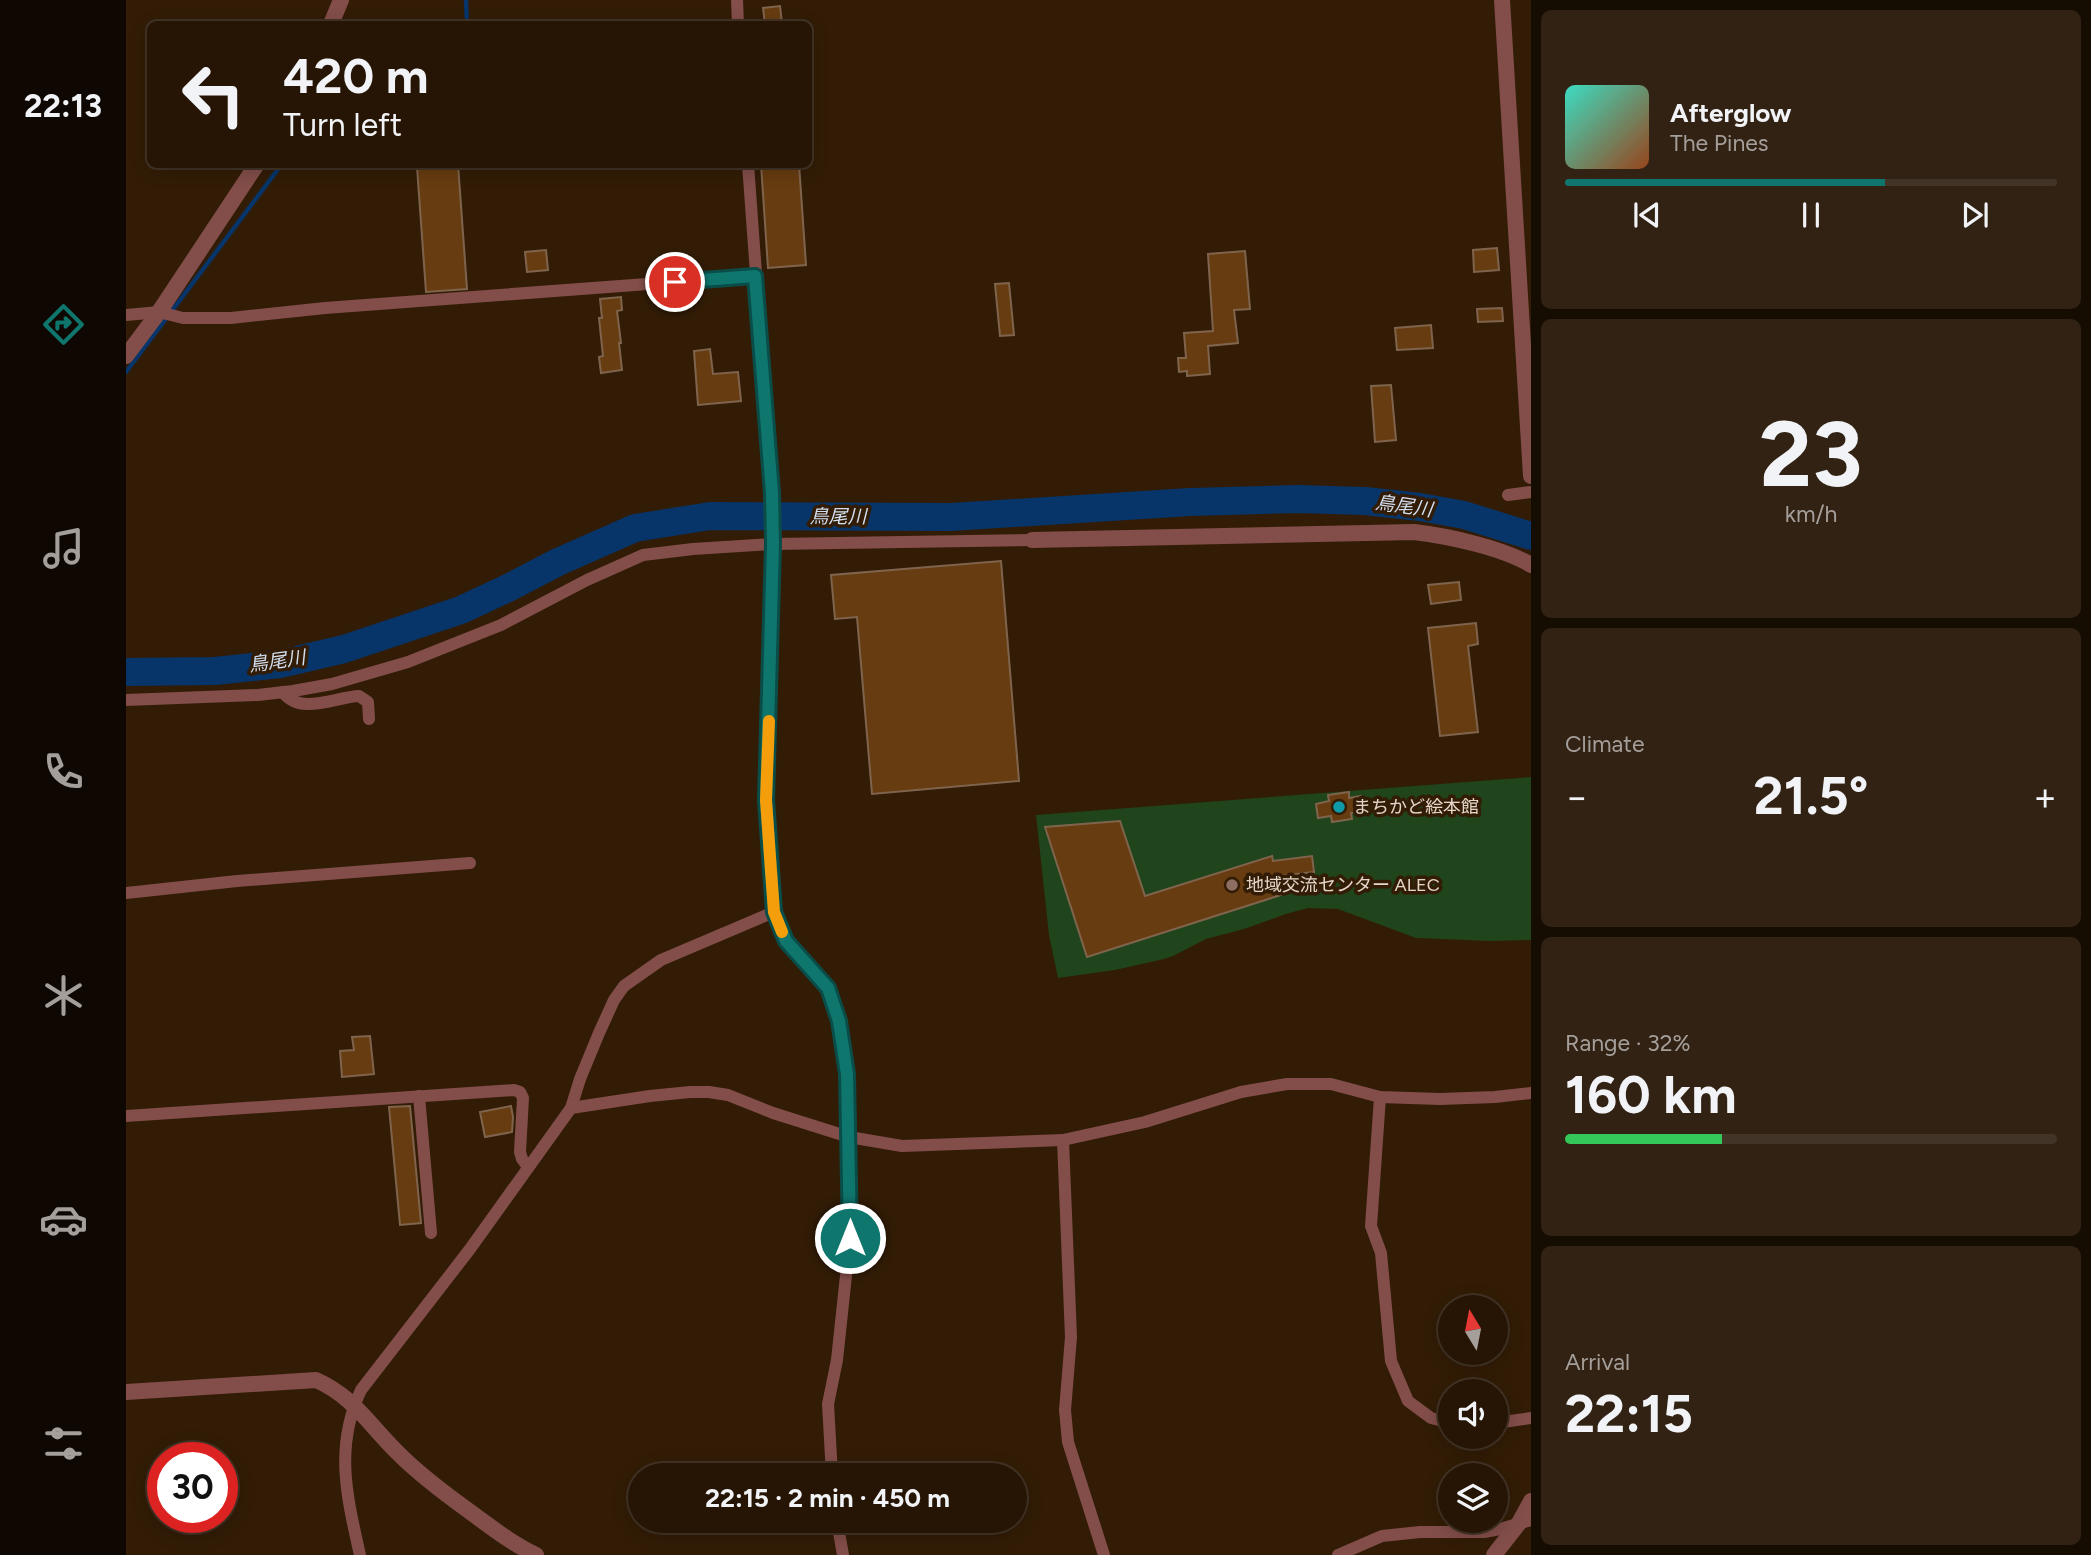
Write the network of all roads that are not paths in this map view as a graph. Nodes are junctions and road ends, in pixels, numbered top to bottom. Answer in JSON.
{"nodes":[{"id":1,"x":341,"y":0,"type":"edge"},
{"id":2,"x":737,"y":0,"type":"edge"},
{"id":3,"x":1502,"y":0,"type":"edge"},
{"id":4,"x":332,"y":21,"type":"edge"},
{"id":5,"x":738,"y":21,"type":"edge"},
{"id":6,"x":254,"y":168,"type":"edge"},
{"id":7,"x":748,"y":168,"type":"edge"},
{"id":8,"x":755,"y":276,"type":"junction"},
{"id":9,"x":159,"y":312,"type":"junction"},
{"id":10,"x":126,"y":315,"type":"edge"},
{"id":11,"x":126,"y":356,"type":"edge"},
{"id":12,"x":1531,"y":476,"type":"edge"},
{"id":13,"x":1531,"y":492,"type":"edge"},
{"id":14,"x":1508,"y":495,"type":"dead end"},
{"id":15,"x":773,"y":540,"type":"junction"},
{"id":16,"x":1032,"y":540,"type":"joint"},
{"id":17,"x":1531,"y":565,"type":"edge"},
{"id":18,"x":283,"y":692,"type":"junction"},
{"id":19,"x":126,"y":700,"type":"edge"},
{"id":20,"x":369,"y":719,"type":"dead end"},
{"id":21,"x":470,"y":863,"type":"dead end"},
{"id":22,"x":126,"y":893,"type":"edge"},
{"id":23,"x":774,"y":912,"type":"junction"},
{"id":24,"x":1531,"y":1093,"type":"edge"},
{"id":25,"x":419,"y":1096,"type":"junction"},
{"id":26,"x":1380,"y":1097,"type":"junction"},
{"id":27,"x":571,"y":1108,"type":"junction"},
{"id":28,"x":126,"y":1116,"type":"edge"},
{"id":29,"x":849,"y":1137,"type":"junction"},
{"id":30,"x":1063,"y":1140,"type":"junction"},
{"id":31,"x":528,"y":1167,"type":"junction"},
{"id":32,"x":431,"y":1234,"type":"dead end"},
{"id":33,"x":126,"y":1392,"type":"edge"},
{"id":34,"x":354,"y":1404,"type":"junction"},
{"id":35,"x":1531,"y":1418,"type":"edge"},
{"id":36,"x":1438,"y":1420,"type":"edge"},
{"id":37,"x":1508,"y":1421,"type":"edge"},
{"id":38,"x":831,"y":1463,"type":"edge"},
{"id":39,"x":1531,"y":1501,"type":"edge"},
{"id":40,"x":1525,"y":1521,"type":"edge"},
{"id":41,"x":839,"y":1533,"type":"edge"},
{"id":42,"x":360,"y":1555,"type":"edge"},
{"id":43,"x":536,"y":1555,"type":"edge"},
{"id":44,"x":843,"y":1555,"type":"edge"},
{"id":45,"x":1104,"y":1555,"type":"edge"},
{"id":46,"x":1338,"y":1555,"type":"edge"},
{"id":47,"x":1494,"y":1555,"type":"edge"}],
"edges":[{"from":1,"to":4,"type":"street"},
{"from":2,"to":5,"type":"street"},
{"from":3,"to":12,"type":"street"},
{"from":6,"to":9,"type":"street"},
{"from":7,"to":8,"type":"street"},
{"from":8,"to":9,"type":"street"},
{"from":8,"to":15,"type":"street"},
{"from":9,"to":10,"type":"street"},
{"from":9,"to":11,"type":"street"},
{"from":13,"to":14,"type":"street"},
{"from":15,"to":16,"type":"street"},
{"from":15,"to":18,"type":"street"},
{"from":15,"to":23,"type":"street"},
{"from":16,"to":17,"type":"street"},
{"from":18,"to":19,"type":"street"},
{"from":18,"to":20,"type":"street"},
{"from":21,"to":22,"type":"street"},
{"from":23,"to":27,"type":"street"},
{"from":23,"to":29,"type":"street"},
{"from":24,"to":26,"type":"street"},
{"from":25,"to":28,"type":"street"},
{"from":25,"to":31,"type":"street"},
{"from":25,"to":32,"type":"street"},
{"from":26,"to":30,"type":"street"},
{"from":26,"to":36,"type":"street"},
{"from":27,"to":29,"type":"street"},
{"from":27,"to":31,"type":"street"},
{"from":29,"to":30,"type":"street"},
{"from":29,"to":38,"type":"street"},
{"from":30,"to":45,"type":"street"},
{"from":31,"to":34,"type":"street"},
{"from":33,"to":34,"type":"street"},
{"from":34,"to":42,"type":"street"},
{"from":34,"to":43,"type":"street"},
{"from":35,"to":37,"type":"street"},
{"from":39,"to":40,"type":"street"},
{"from":40,"to":46,"type":"street"},
{"from":40,"to":47,"type":"street"},
{"from":41,"to":44,"type":"street"}]}
